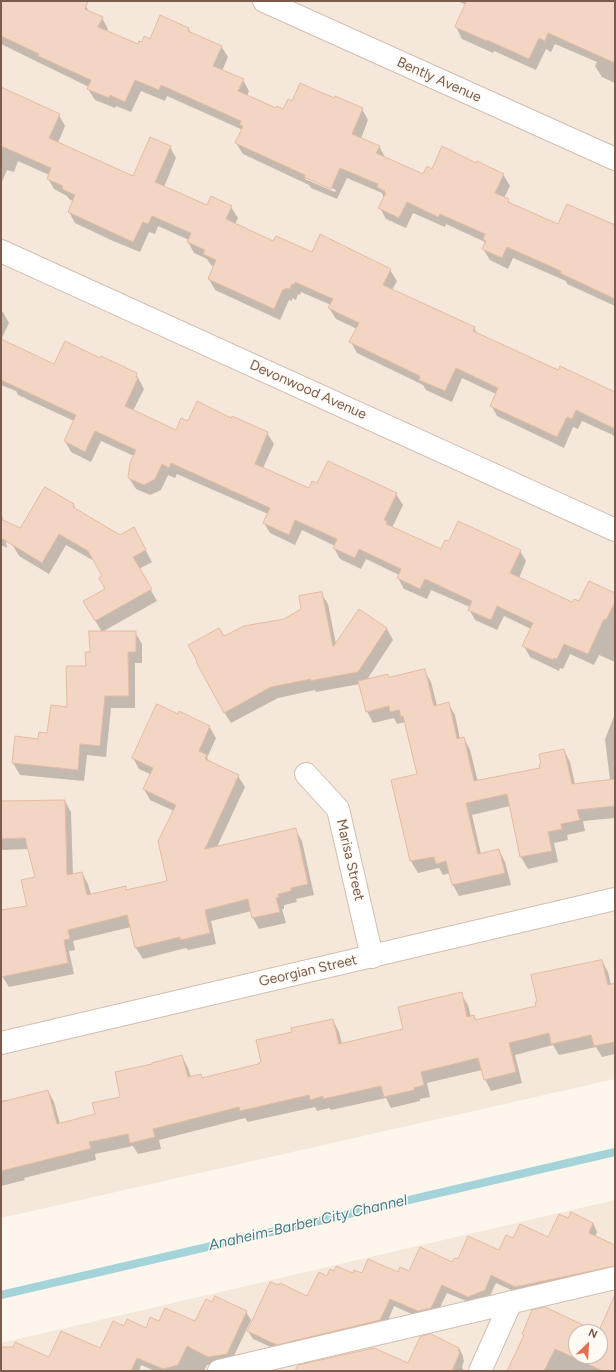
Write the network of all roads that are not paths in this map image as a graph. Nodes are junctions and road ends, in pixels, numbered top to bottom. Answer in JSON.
{"nodes":[{"id":1,"x":264,"y":1,"type":"edge"},
{"id":2,"x":615,"y":158,"type":"edge"},
{"id":3,"x":1,"y":251,"type":"edge"},
{"id":4,"x":615,"y":530,"type":"edge"},
{"id":5,"x":306,"y":774,"type":"dead end"},
{"id":6,"x":615,"y":899,"type":"edge"},
{"id":7,"x":372,"y":957,"type":"junction"},
{"id":8,"x":1,"y":1043,"type":"edge"},
{"id":9,"x":615,"y":1278,"type":"edge"},
{"id":10,"x":511,"y":1302,"type":"junction"},
{"id":11,"x":219,"y":1371,"type":"edge"},
{"id":12,"x":480,"y":1371,"type":"edge"}],
"edges":[{"from":1,"to":2,"type":"street","name":"Bently Avenue"},
{"from":3,"to":4,"type":"street","name":"Devonwood Avenue"},
{"from":5,"to":7,"type":"street","name":"Marisa Street"},
{"from":6,"to":7,"type":"street","name":"Georgian Street"},
{"from":7,"to":8,"type":"street","name":"Georgian Street"},
{"from":9,"to":10,"type":"street"},
{"from":10,"to":11,"type":"street"},
{"from":10,"to":12,"type":"street"}]}
